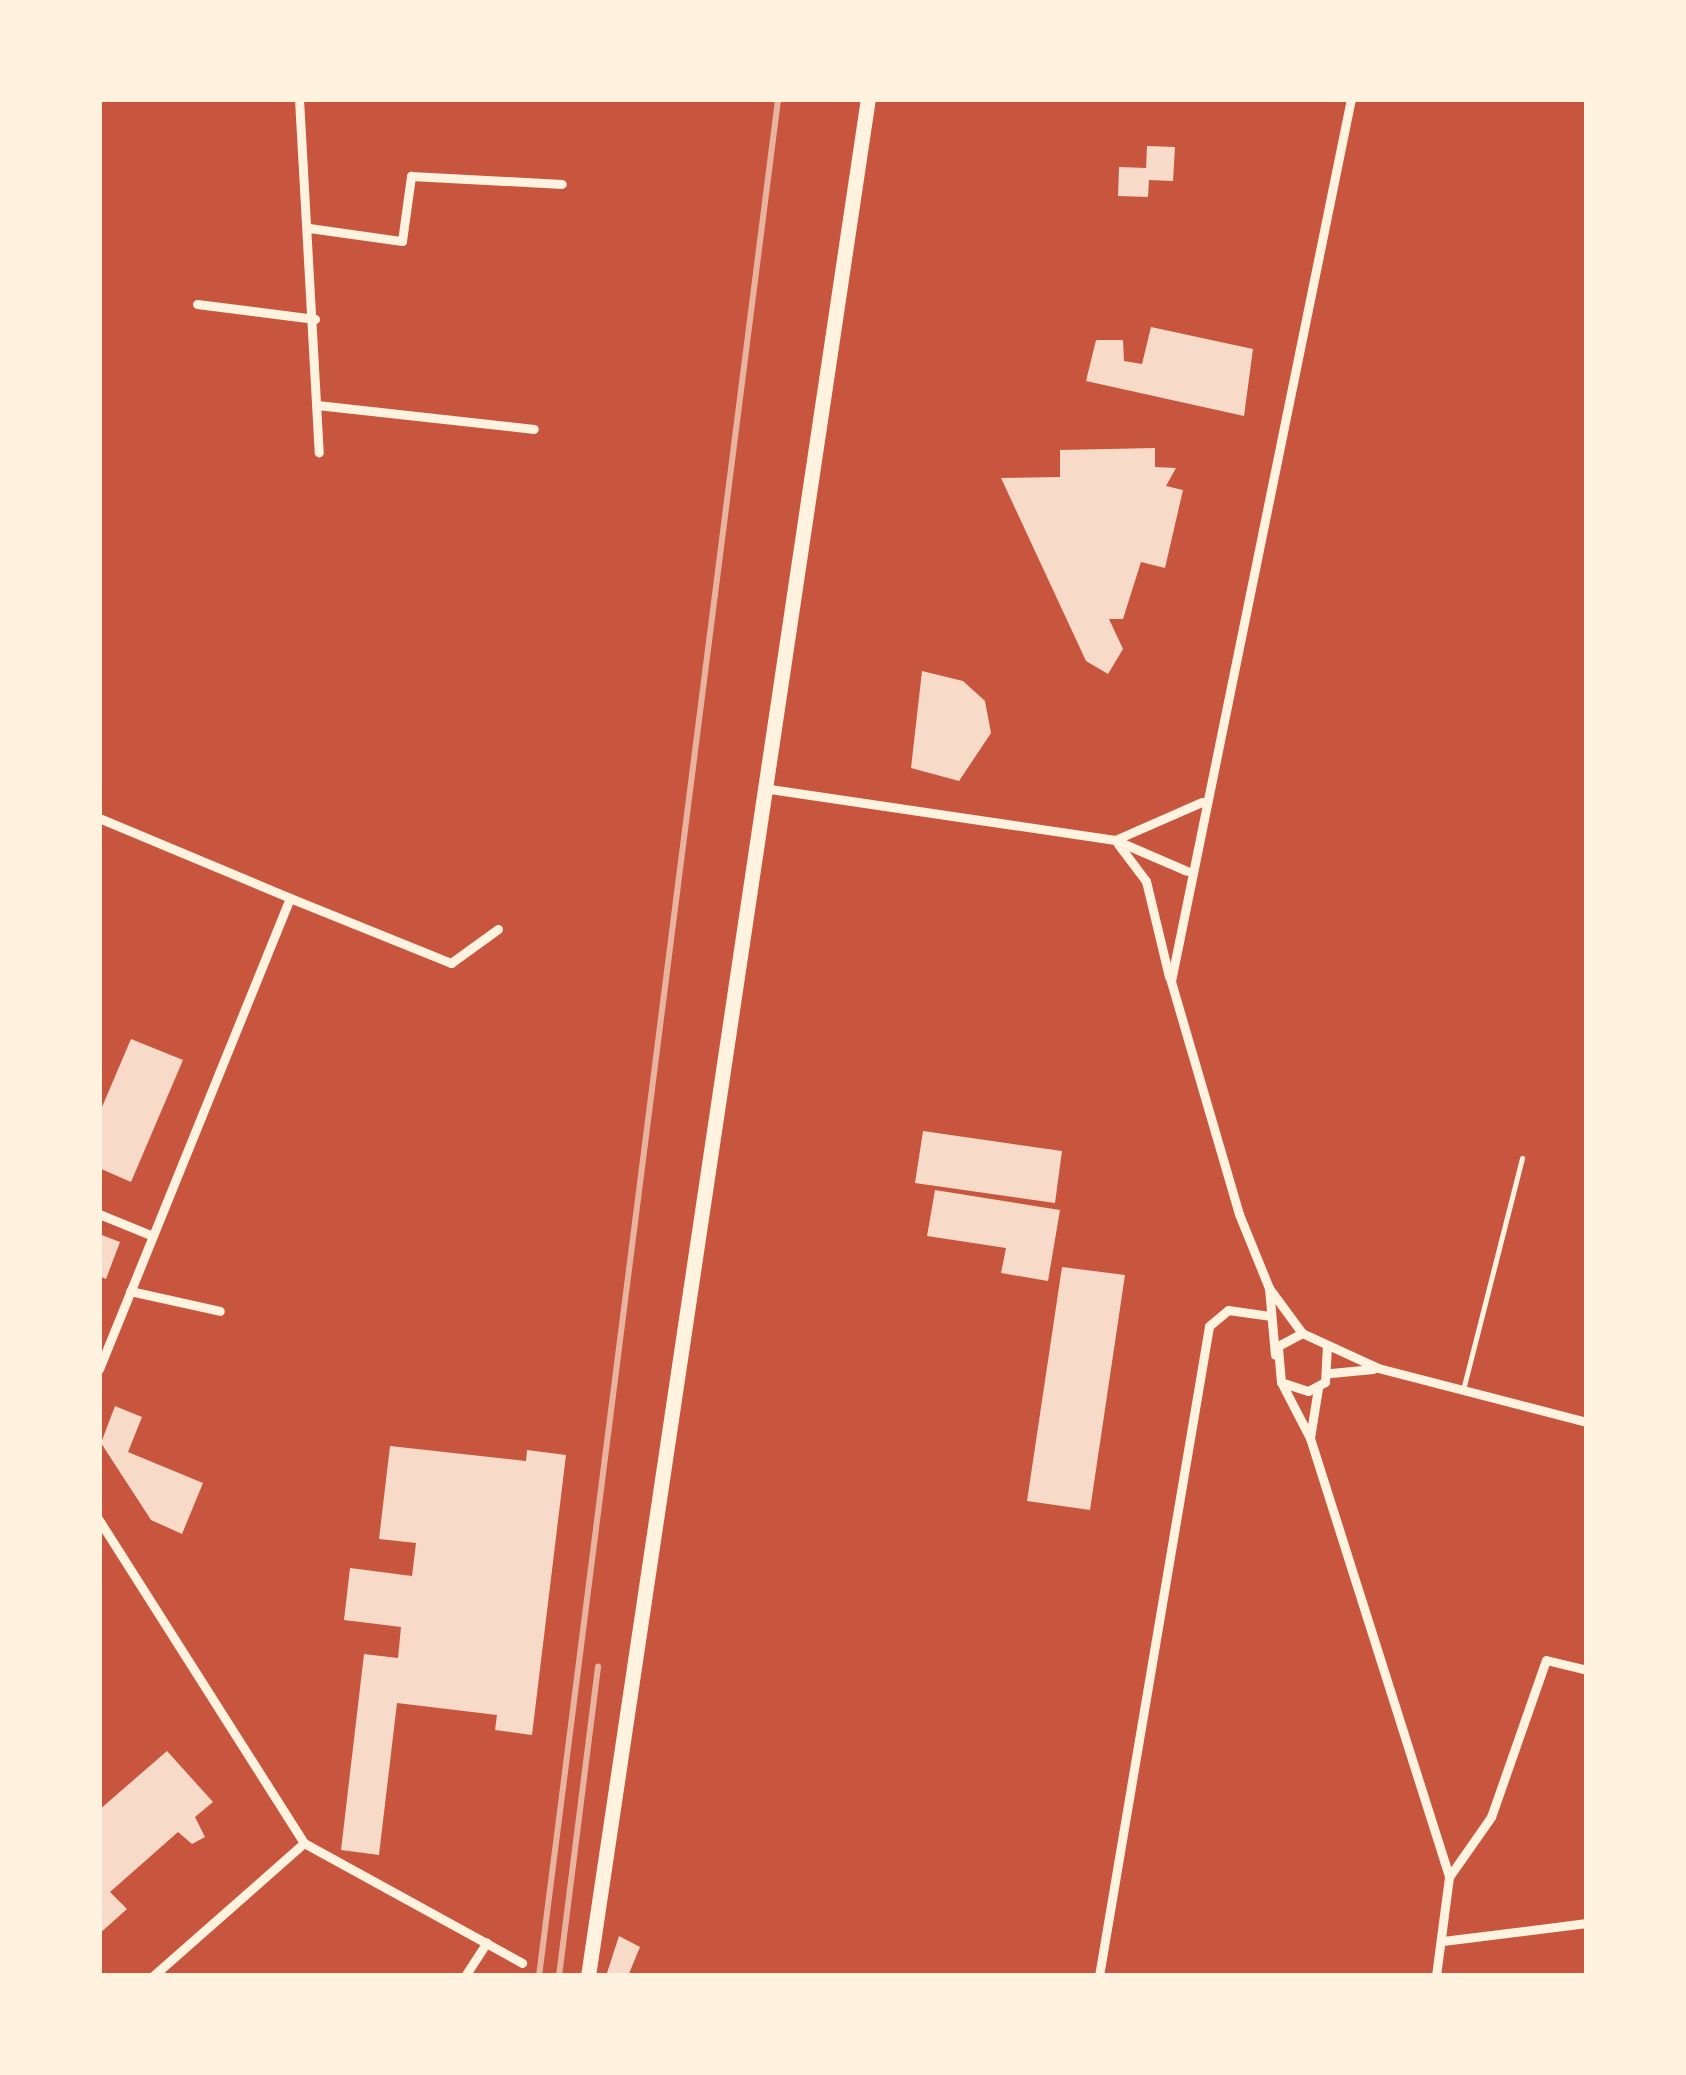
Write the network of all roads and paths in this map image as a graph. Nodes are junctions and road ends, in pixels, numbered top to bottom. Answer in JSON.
{"nodes":[{"id":1,"x":299,"y":99,"type":"edge"},
{"id":2,"x":868,"y":99,"type":"edge"},
{"id":3,"x":1351,"y":99,"type":"edge"},
{"id":4,"x":562,"y":184,"type":"dead end"},
{"id":5,"x":309,"y":228,"type":"junction"},
{"id":6,"x":197,"y":304,"type":"dead end"},
{"id":7,"x":315,"y":319,"type":"junction"},
{"id":8,"x":317,"y":405,"type":"junction"},
{"id":9,"x":533,"y":429,"type":"dead end"},
{"id":10,"x":319,"y":452,"type":"dead end"},
{"id":11,"x":764,"y":788,"type":"junction"},
{"id":12,"x":1202,"y":802,"type":"junction"},
{"id":13,"x":99,"y":818,"type":"edge"},
{"id":14,"x":1115,"y":840,"type":"junction"},
{"id":15,"x":1187,"y":872,"type":"junction"},
{"id":16,"x":290,"y":898,"type":"junction"},
{"id":17,"x":498,"y":929,"type":"dead end"},
{"id":18,"x":1171,"y":981,"type":"junction"},
{"id":19,"x":1522,"y":1158,"type":"dead end"},
{"id":20,"x":99,"y":1214,"type":"edge"},
{"id":21,"x":153,"y":1236,"type":"junction"},
{"id":22,"x":1268,"y":1288,"type":"junction"},
{"id":23,"x":130,"y":1291,"type":"junction"},
{"id":24,"x":220,"y":1311,"type":"dead end"},
{"id":25,"x":1270,"y":1316,"type":"junction"},
{"id":26,"x":1302,"y":1333,"type":"junction"},
{"id":27,"x":1327,"y":1345,"type":"junction"},
{"id":28,"x":1275,"y":1355,"type":"junction"},
{"id":29,"x":1378,"y":1368,"type":"junction"},
{"id":30,"x":99,"y":1370,"type":"edge"},
{"id":31,"x":1330,"y":1373,"type":"junction"},
{"id":32,"x":1281,"y":1382,"type":"junction"},
{"id":33,"x":1318,"y":1388,"type":"junction"},
{"id":34,"x":1463,"y":1390,"type":"junction"},
{"id":35,"x":1587,"y":1422,"type":"edge"},
{"id":36,"x":1310,"y":1438,"type":"junction"},
{"id":37,"x":99,"y":1520,"type":"edge"},
{"id":38,"x":1587,"y":1670,"type":"edge"},
{"id":39,"x":304,"y":1843,"type":"junction"},
{"id":40,"x":1449,"y":1877,"type":"junction"},
{"id":41,"x":1587,"y":1923,"type":"edge"},
{"id":42,"x":1443,"y":1941,"type":"junction"},
{"id":43,"x":487,"y":1942,"type":"junction"},
{"id":44,"x":522,"y":1963,"type":"dead end"},
{"id":45,"x":153,"y":1976,"type":"edge"},
{"id":46,"x":465,"y":1976,"type":"edge"},
{"id":47,"x":587,"y":1976,"type":"edge"},
{"id":48,"x":1099,"y":1976,"type":"edge"},
{"id":49,"x":1436,"y":1976,"type":"edge"}],
"edges":[{"from":1,"to":5,"type":"street"},
{"from":2,"to":11,"type":"main road"},
{"from":3,"to":12,"type":"street"},
{"from":4,"to":5,"type":"street"},
{"from":5,"to":7,"type":"street"},
{"from":6,"to":7,"type":"street"},
{"from":7,"to":8,"type":"street"},
{"from":8,"to":9,"type":"street"},
{"from":8,"to":10,"type":"street"},
{"from":11,"to":14,"type":"street"},
{"from":11,"to":47,"type":"main road"},
{"from":12,"to":14,"type":"street"},
{"from":12,"to":15,"type":"street"},
{"from":13,"to":16,"type":"street"},
{"from":14,"to":15,"type":"street"},
{"from":14,"to":18,"type":"street"},
{"from":15,"to":18,"type":"street"},
{"from":16,"to":17,"type":"street"},
{"from":16,"to":21,"type":"street"},
{"from":18,"to":22,"type":"street"},
{"from":19,"to":34,"type":"lane"},
{"from":20,"to":21,"type":"street"},
{"from":21,"to":23,"type":"street"},
{"from":22,"to":25,"type":"street"},
{"from":22,"to":26,"type":"street"},
{"from":23,"to":24,"type":"street"},
{"from":23,"to":30,"type":"street"},
{"from":25,"to":28,"type":"street"},
{"from":25,"to":48,"type":"street"},
{"from":26,"to":27,"type":"street"},
{"from":26,"to":28,"type":"street"},
{"from":27,"to":29,"type":"street"},
{"from":27,"to":31,"type":"street"},
{"from":28,"to":32,"type":"street"},
{"from":29,"to":31,"type":"street"},
{"from":29,"to":34,"type":"street"},
{"from":31,"to":33,"type":"street"},
{"from":32,"to":33,"type":"street"},
{"from":32,"to":36,"type":"street"},
{"from":33,"to":36,"type":"street"},
{"from":34,"to":35,"type":"street"},
{"from":36,"to":40,"type":"street"},
{"from":37,"to":39,"type":"street"},
{"from":38,"to":40,"type":"street"},
{"from":39,"to":43,"type":"street"},
{"from":39,"to":45,"type":"street"},
{"from":40,"to":42,"type":"street"},
{"from":41,"to":42,"type":"street"},
{"from":42,"to":49,"type":"street"},
{"from":43,"to":44,"type":"street"},
{"from":43,"to":46,"type":"street"}]}
